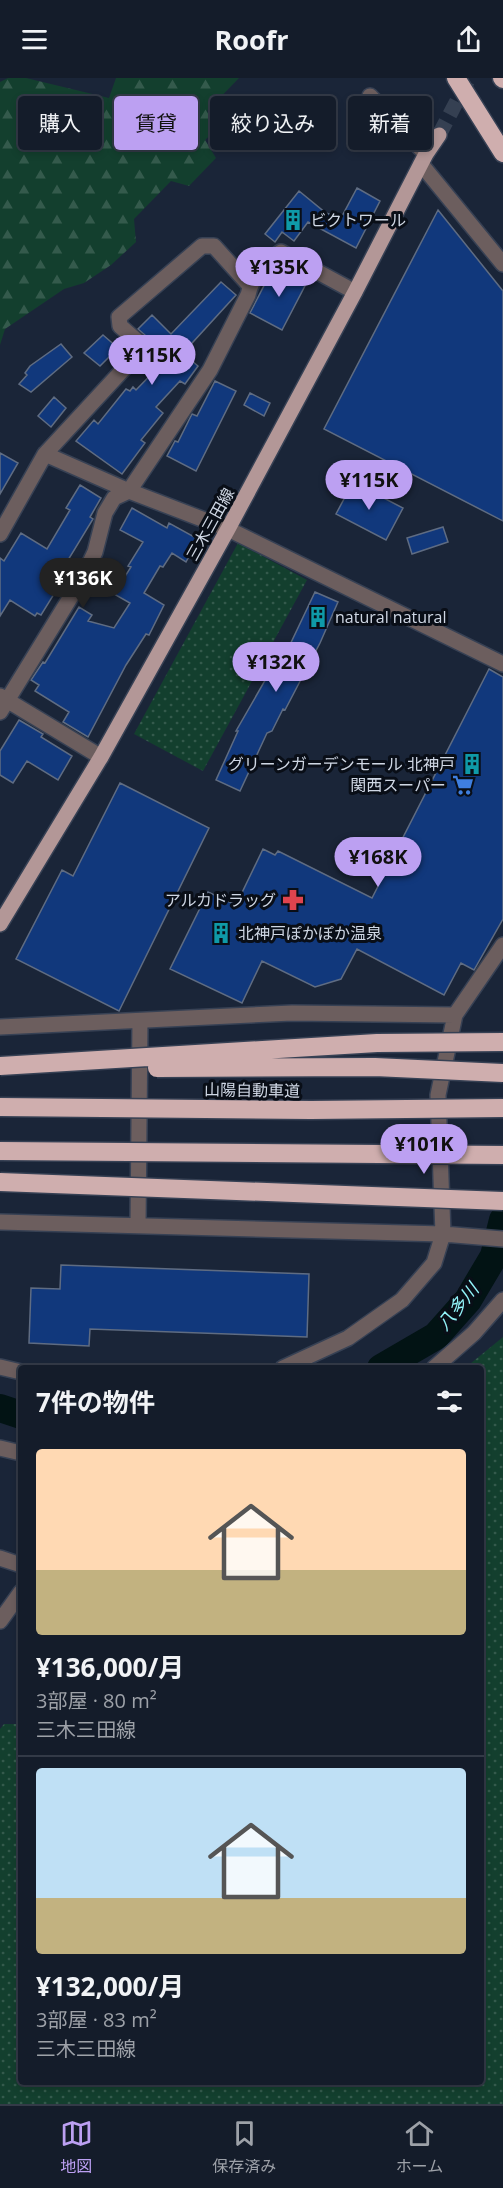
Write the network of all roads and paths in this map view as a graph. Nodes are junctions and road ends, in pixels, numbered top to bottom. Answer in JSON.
{"nodes":[{"id":1,"x":458,"y":78,"type":"edge"},
{"id":2,"x":439,"y":135,"type":"tunnel mouth"},
{"id":3,"x":503,"y":135,"type":"edge"},
{"id":4,"x":416,"y":150,"type":"edge"},
{"id":5,"x":503,"y":153,"type":"edge"},
{"id":6,"x":424,"y":159,"type":"junction"},
{"id":7,"x":503,"y":264,"type":"edge"},
{"id":8,"x":250,"y":286,"type":"junction"},
{"id":9,"x":355,"y":292,"type":"junction"},
{"id":10,"x":45,"y":454,"type":"junction"},
{"id":11,"x":129,"y":492,"type":"junction"},
{"id":12,"x":228,"y":529,"type":"junction"},
{"id":13,"x":0,"y":534,"type":"edge"},
{"id":14,"x":503,"y":664,"type":"edge"},
{"id":15,"x":2,"y":703,"type":"edge"},
{"id":16,"x":101,"y":757,"type":"junction"},
{"id":17,"x":0,"y":924,"type":"edge"},
{"id":18,"x":503,"y":945,"type":"edge"},
{"id":19,"x":455,"y":1015,"type":"junction"},
{"id":20,"x":140,"y":1021,"type":"junction"},
{"id":21,"x":0,"y":1027,"type":"edge"},
{"id":22,"x":503,"y":1042,"type":"edge"},
{"id":23,"x":0,"y":1067,"type":"edge"},
{"id":24,"x":503,"y":1073,"type":"edge"},
{"id":25,"x":0,"y":1107,"type":"edge"},
{"id":26,"x":503,"y":1108,"type":"edge"},
{"id":27,"x":0,"y":1151,"type":"edge"},
{"id":28,"x":503,"y":1155,"type":"edge"},
{"id":29,"x":0,"y":1182,"type":"edge"},
{"id":30,"x":503,"y":1201,"type":"edge"},
{"id":31,"x":0,"y":1222,"type":"edge"},
{"id":32,"x":138,"y":1225,"type":"junction"},
{"id":33,"x":442,"y":1234,"type":"junction"},
{"id":34,"x":503,"y":1239,"type":"edge"},
{"id":35,"x":503,"y":1300,"type":"edge"},
{"id":36,"x":290,"y":1365,"type":"edge"},
{"id":37,"x":437,"y":1365,"type":"edge"},
{"id":38,"x":0,"y":1367,"type":"edge"},
{"id":39,"x":18,"y":1371,"type":"edge"},
{"id":40,"x":0,"y":1448,"type":"edge"},
{"id":41,"x":18,"y":1452,"type":"edge"},
{"id":42,"x":0,"y":1558,"type":"edge"},
{"id":43,"x":18,"y":1564,"type":"edge"},
{"id":44,"x":18,"y":1596,"type":"edge"},
{"id":45,"x":0,"y":1621,"type":"edge"}],
"edges":[{"from":1,"to":3,"type":"highway"},
{"from":1,"to":5,"type":"highway"},
{"from":2,"to":6,"type":"main road","name":"三木三田線"},
{"from":4,"to":6,"type":"street"},
{"from":6,"to":7,"type":"street"},
{"from":6,"to":9,"type":"main road","name":"三木三田線"},
{"from":8,"to":9,"type":"street"},
{"from":8,"to":10,"type":"street"},
{"from":8,"to":11,"type":"street"},
{"from":9,"to":12,"type":"main road","name":"三木三田線"},
{"from":10,"to":11,"type":"street"},
{"from":10,"to":13,"type":"street"},
{"from":11,"to":12,"type":"street"},
{"from":11,"to":15,"type":"street"},
{"from":12,"to":14,"type":"street"},
{"from":12,"to":16,"type":"main road","name":"三木三田線"},
{"from":15,"to":16,"type":"street"},
{"from":16,"to":17,"type":"main road","name":"三木三田線"},
{"from":18,"to":19,"type":"street"},
{"from":19,"to":20,"type":"street"},
{"from":19,"to":33,"type":"street"},
{"from":20,"to":21,"type":"street"},
{"from":20,"to":32,"type":"street"},
{"from":22,"to":23,"type":"highway","bridge":true},
{"from":23,"to":24,"type":"highway","bridge":true},
{"from":25,"to":26,"type":"highway","name":"山陽自動車道","bridge":true},
{"from":27,"to":28,"type":"highway","bridge":true},
{"from":29,"to":30,"type":"highway","bridge":true},
{"from":31,"to":32,"type":"street"},
{"from":32,"to":33,"type":"street"},
{"from":33,"to":34,"type":"street"},
{"from":33,"to":36,"type":"street"},
{"from":35,"to":37,"type":"street"},
{"from":38,"to":39,"type":"street"},
{"from":40,"to":41,"type":"street"},
{"from":42,"to":43,"type":"street"},
{"from":44,"to":45,"type":"street"}]}
